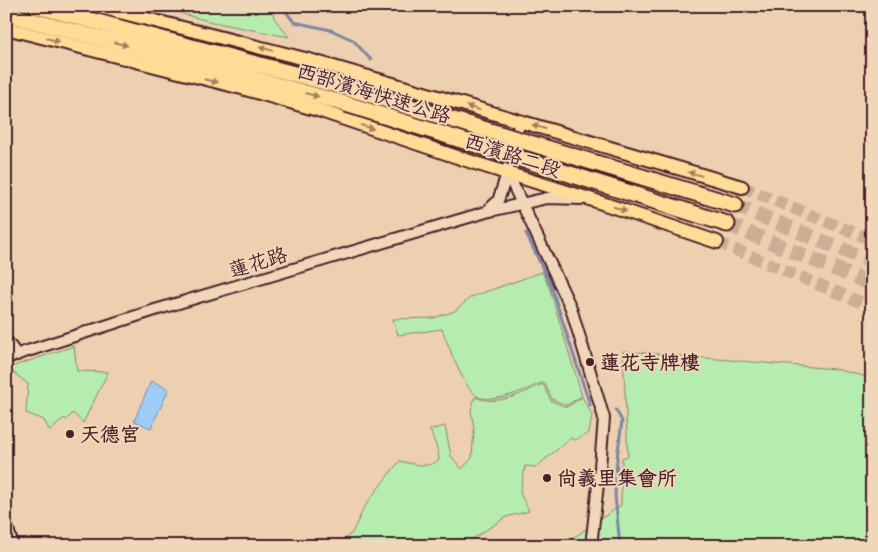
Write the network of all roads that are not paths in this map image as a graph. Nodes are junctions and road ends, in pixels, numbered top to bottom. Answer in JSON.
{"nodes":[{"id":1,"x":37,"y":6,"type":"edge"},
{"id":2,"x":96,"y":6,"type":"edge"},
{"id":3,"x":6,"y":14,"type":"edge"},
{"id":4,"x":6,"y":28,"type":"edge"},
{"id":5,"x":520,"y":121,"type":"junction"},
{"id":6,"x":507,"y":172,"type":"junction"},
{"id":7,"x":742,"y":187,"type":"tunnel mouth"},
{"id":8,"x":593,"y":200,"type":"junction"},
{"id":9,"x":521,"y":204,"type":"junction"},
{"id":10,"x":735,"y":205,"type":"tunnel mouth"},
{"id":11,"x":486,"y":212,"type":"junction"},
{"id":12,"x":728,"y":224,"type":"tunnel mouth"},
{"id":13,"x":718,"y":242,"type":"tunnel mouth"},
{"id":14,"x":6,"y":340,"type":"edge"},
{"id":15,"x":17,"y":355,"type":"junction"},
{"id":16,"x":6,"y":358,"type":"edge"},
{"id":17,"x":6,"y":522,"type":"edge"},
{"id":18,"x":11,"y":546,"type":"edge"},
{"id":19,"x":591,"y":546,"type":"edge"}],
"edges":[{"from":1,"to":10,"type":"highway","name":"西部濱海快速公路","bridge":true},
{"from":5,"to":2,"type":"main road","name":"西濱路二段","one_way":true},
{"from":3,"to":12,"type":"highway","name":"西部濱海快速公路","one_way":true,"bridge":true},
{"from":4,"to":6,"type":"main road","name":"西濱路二段","one_way":true},
{"from":5,"to":6,"type":"street"},
{"from":7,"to":5,"type":"main road","name":"西濱路二段","one_way":true},
{"from":6,"to":8,"type":"main road","name":"西濱路二段"},
{"from":6,"to":9,"type":"street"},
{"from":6,"to":11,"type":"street"},
{"from":8,"to":9,"type":"street","name":"蓮花路"},
{"from":8,"to":13,"type":"main road","name":"西濱路二段","one_way":true},
{"from":9,"to":11,"type":"street","name":"蓮花路"},
{"from":9,"to":19,"type":"street"},
{"from":11,"to":15,"type":"street","name":"蓮花路"},
{"from":14,"to":15,"type":"street"},
{"from":15,"to":16,"type":"street","name":"蓮花路"},
{"from":17,"to":18,"type":"street"}]}
